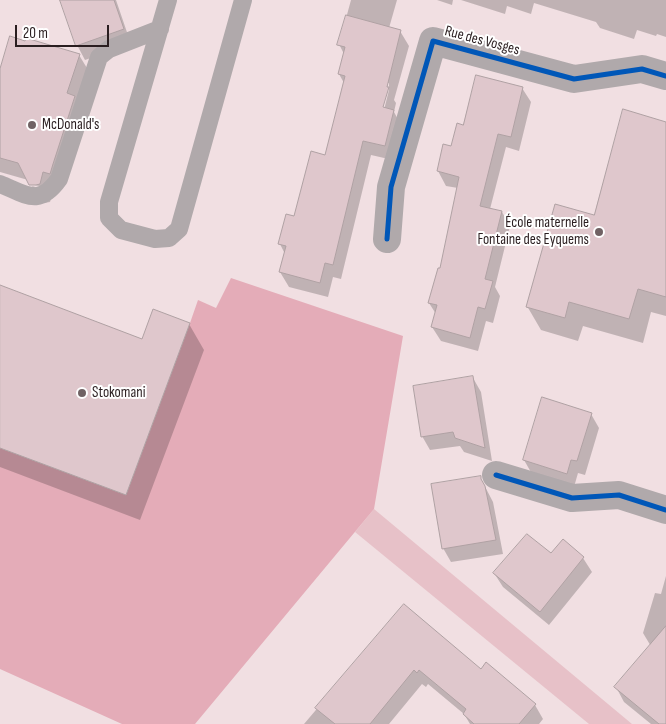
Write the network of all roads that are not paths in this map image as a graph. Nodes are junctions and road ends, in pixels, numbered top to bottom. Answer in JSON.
{"nodes":[{"id":1,"x":168,"y":0,"type":"edge"},
{"id":2,"x":243,"y":0,"type":"edge"},
{"id":3,"x":160,"y":29,"type":"junction"},
{"id":4,"x":666,"y":76,"type":"edge"},
{"id":5,"x":0,"y":184,"type":"edge"},
{"id":6,"x":387,"y":239,"type":"dead end"},
{"id":7,"x":496,"y":475,"type":"dead end"},
{"id":8,"x":666,"y":510,"type":"edge"}],
"edges":[{"from":1,"to":3,"type":"lane"},
{"from":2,"to":3,"type":"lane"},
{"from":3,"to":5,"type":"lane"},
{"from":4,"to":6,"type":"street","name":"Rue des Vosges"},
{"from":7,"to":8,"type":"street"}]}
